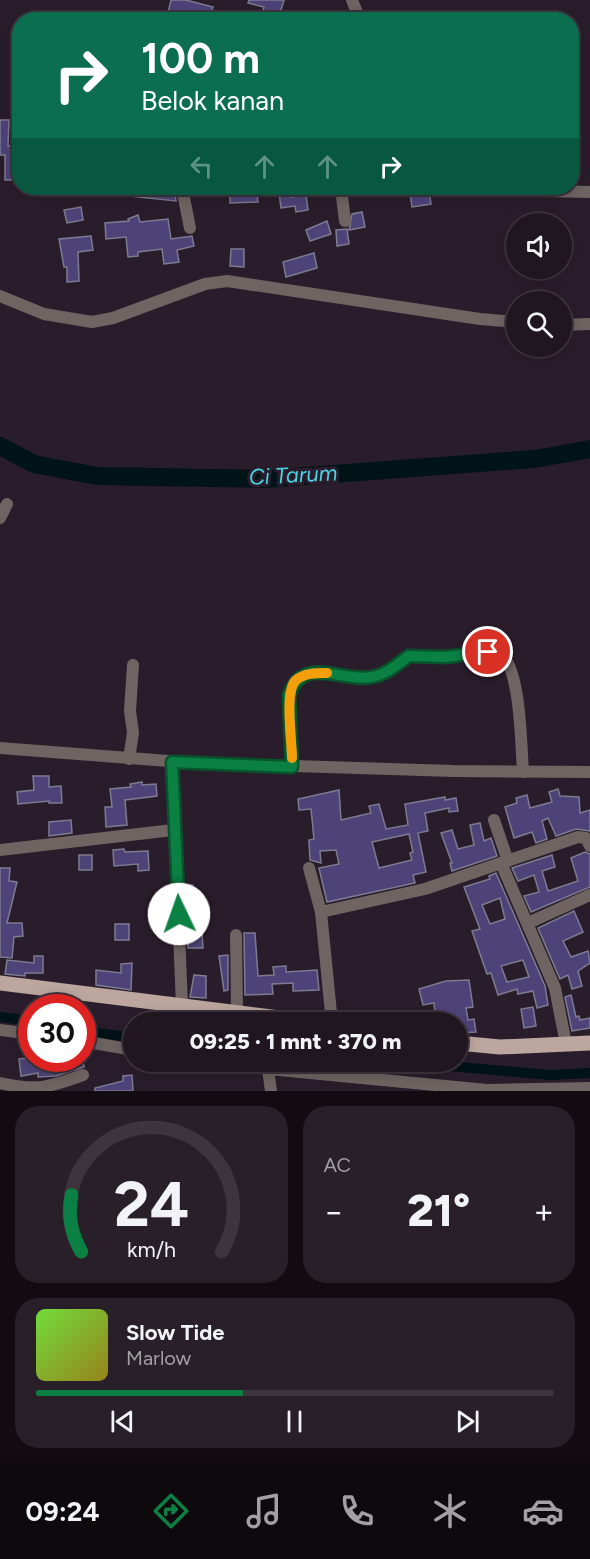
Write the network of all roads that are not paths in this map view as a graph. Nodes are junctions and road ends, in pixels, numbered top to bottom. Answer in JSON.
{"nodes":[{"id":1,"x":183,"y":195,"type":"edge"},
{"id":2,"x":342,"y":195,"type":"edge"},
{"id":3,"x":345,"y":221,"type":"dead end"},
{"id":4,"x":190,"y":228,"type":"dead end"},
{"id":5,"x":0,"y":296,"type":"edge"},
{"id":6,"x":506,"y":321,"type":"edge"},
{"id":7,"x":590,"y":324,"type":"edge"},
{"id":8,"x":572,"y":325,"type":"edge"},
{"id":9,"x":7,"y":504,"type":"dead end"},
{"id":10,"x":0,"y":518,"type":"edge"},
{"id":11,"x":133,"y":665,"type":"dead end"},
{"id":12,"x":0,"y":748,"type":"edge"},
{"id":13,"x":129,"y":759,"type":"junction"},
{"id":14,"x":172,"y":762,"type":"junction"},
{"id":15,"x":292,"y":767,"type":"junction"},
{"id":16,"x":523,"y":772,"type":"junction"},
{"id":17,"x":590,"y":772,"type":"edge"},
{"id":18,"x":494,"y":820,"type":"dead end"},
{"id":19,"x":173,"y":830,"type":"junction"},
{"id":20,"x":590,"y":846,"type":"edge"},
{"id":21,"x":0,"y":850,"type":"edge"},
{"id":22,"x":505,"y":862,"type":"junction"},
{"id":23,"x":309,"y":868,"type":"dead end"},
{"id":24,"x":590,"y":895,"type":"edge"},
{"id":25,"x":321,"y":912,"type":"junction"},
{"id":26,"x":528,"y":923,"type":"junction"},
{"id":27,"x":236,"y":935,"type":"dead end"},
{"id":28,"x":0,"y":983,"type":"edge"},
{"id":29,"x":182,"y":1006,"type":"junction"},
{"id":30,"x":237,"y":1012,"type":"joint"},
{"id":31,"x":331,"y":1012,"type":"edge"},
{"id":32,"x":0,"y":1030,"type":"edge"},
{"id":33,"x":18,"y":1032,"type":"edge"},
{"id":34,"x":590,"y":1042,"type":"edge"},
{"id":35,"x":96,"y":1043,"type":"edge"},
{"id":36,"x":468,"y":1044,"type":"edge"},
{"id":37,"x":566,"y":1044,"type":"junction"},
{"id":38,"x":123,"y":1048,"type":"edge"},
{"id":39,"x":268,"y":1072,"type":"edge"},
{"id":40,"x":299,"y":1072,"type":"edge"},
{"id":41,"x":83,"y":1075,"type":"dead end"},
{"id":42,"x":0,"y":1083,"type":"edge"},
{"id":43,"x":590,"y":1088,"type":"edge"},
{"id":44,"x":271,"y":1091,"type":"edge"}],
"edges":[{"from":1,"to":4,"type":"street"},
{"from":2,"to":3,"type":"street"},
{"from":5,"to":6,"type":"street"},
{"from":7,"to":8,"type":"street"},
{"from":9,"to":10,"type":"street"},
{"from":11,"to":13,"type":"street"},
{"from":12,"to":13,"type":"street"},
{"from":13,"to":14,"type":"street"},
{"from":14,"to":15,"type":"street"},
{"from":14,"to":19,"type":"street"},
{"from":15,"to":16,"type":"street"},
{"from":15,"to":16,"type":"street"},
{"from":16,"to":17,"type":"street"},
{"from":18,"to":22,"type":"street"},
{"from":19,"to":21,"type":"street"},
{"from":19,"to":29,"type":"street"},
{"from":20,"to":22,"type":"street"},
{"from":22,"to":25,"type":"street"},
{"from":22,"to":26,"type":"street"},
{"from":23,"to":25,"type":"street"},
{"from":24,"to":26,"type":"street"},
{"from":25,"to":31,"type":"street"},
{"from":26,"to":37,"type":"street"},
{"from":27,"to":30,"type":"street"},
{"from":28,"to":29,"type":"main road"},
{"from":29,"to":30,"type":"main road"},
{"from":32,"to":33,"type":"street"},
{"from":34,"to":37,"type":"main road"},
{"from":35,"to":38,"type":"street"},
{"from":36,"to":37,"type":"main road"},
{"from":39,"to":44,"type":"street"},
{"from":40,"to":43,"type":"street"},
{"from":41,"to":42,"type":"street"}]}
